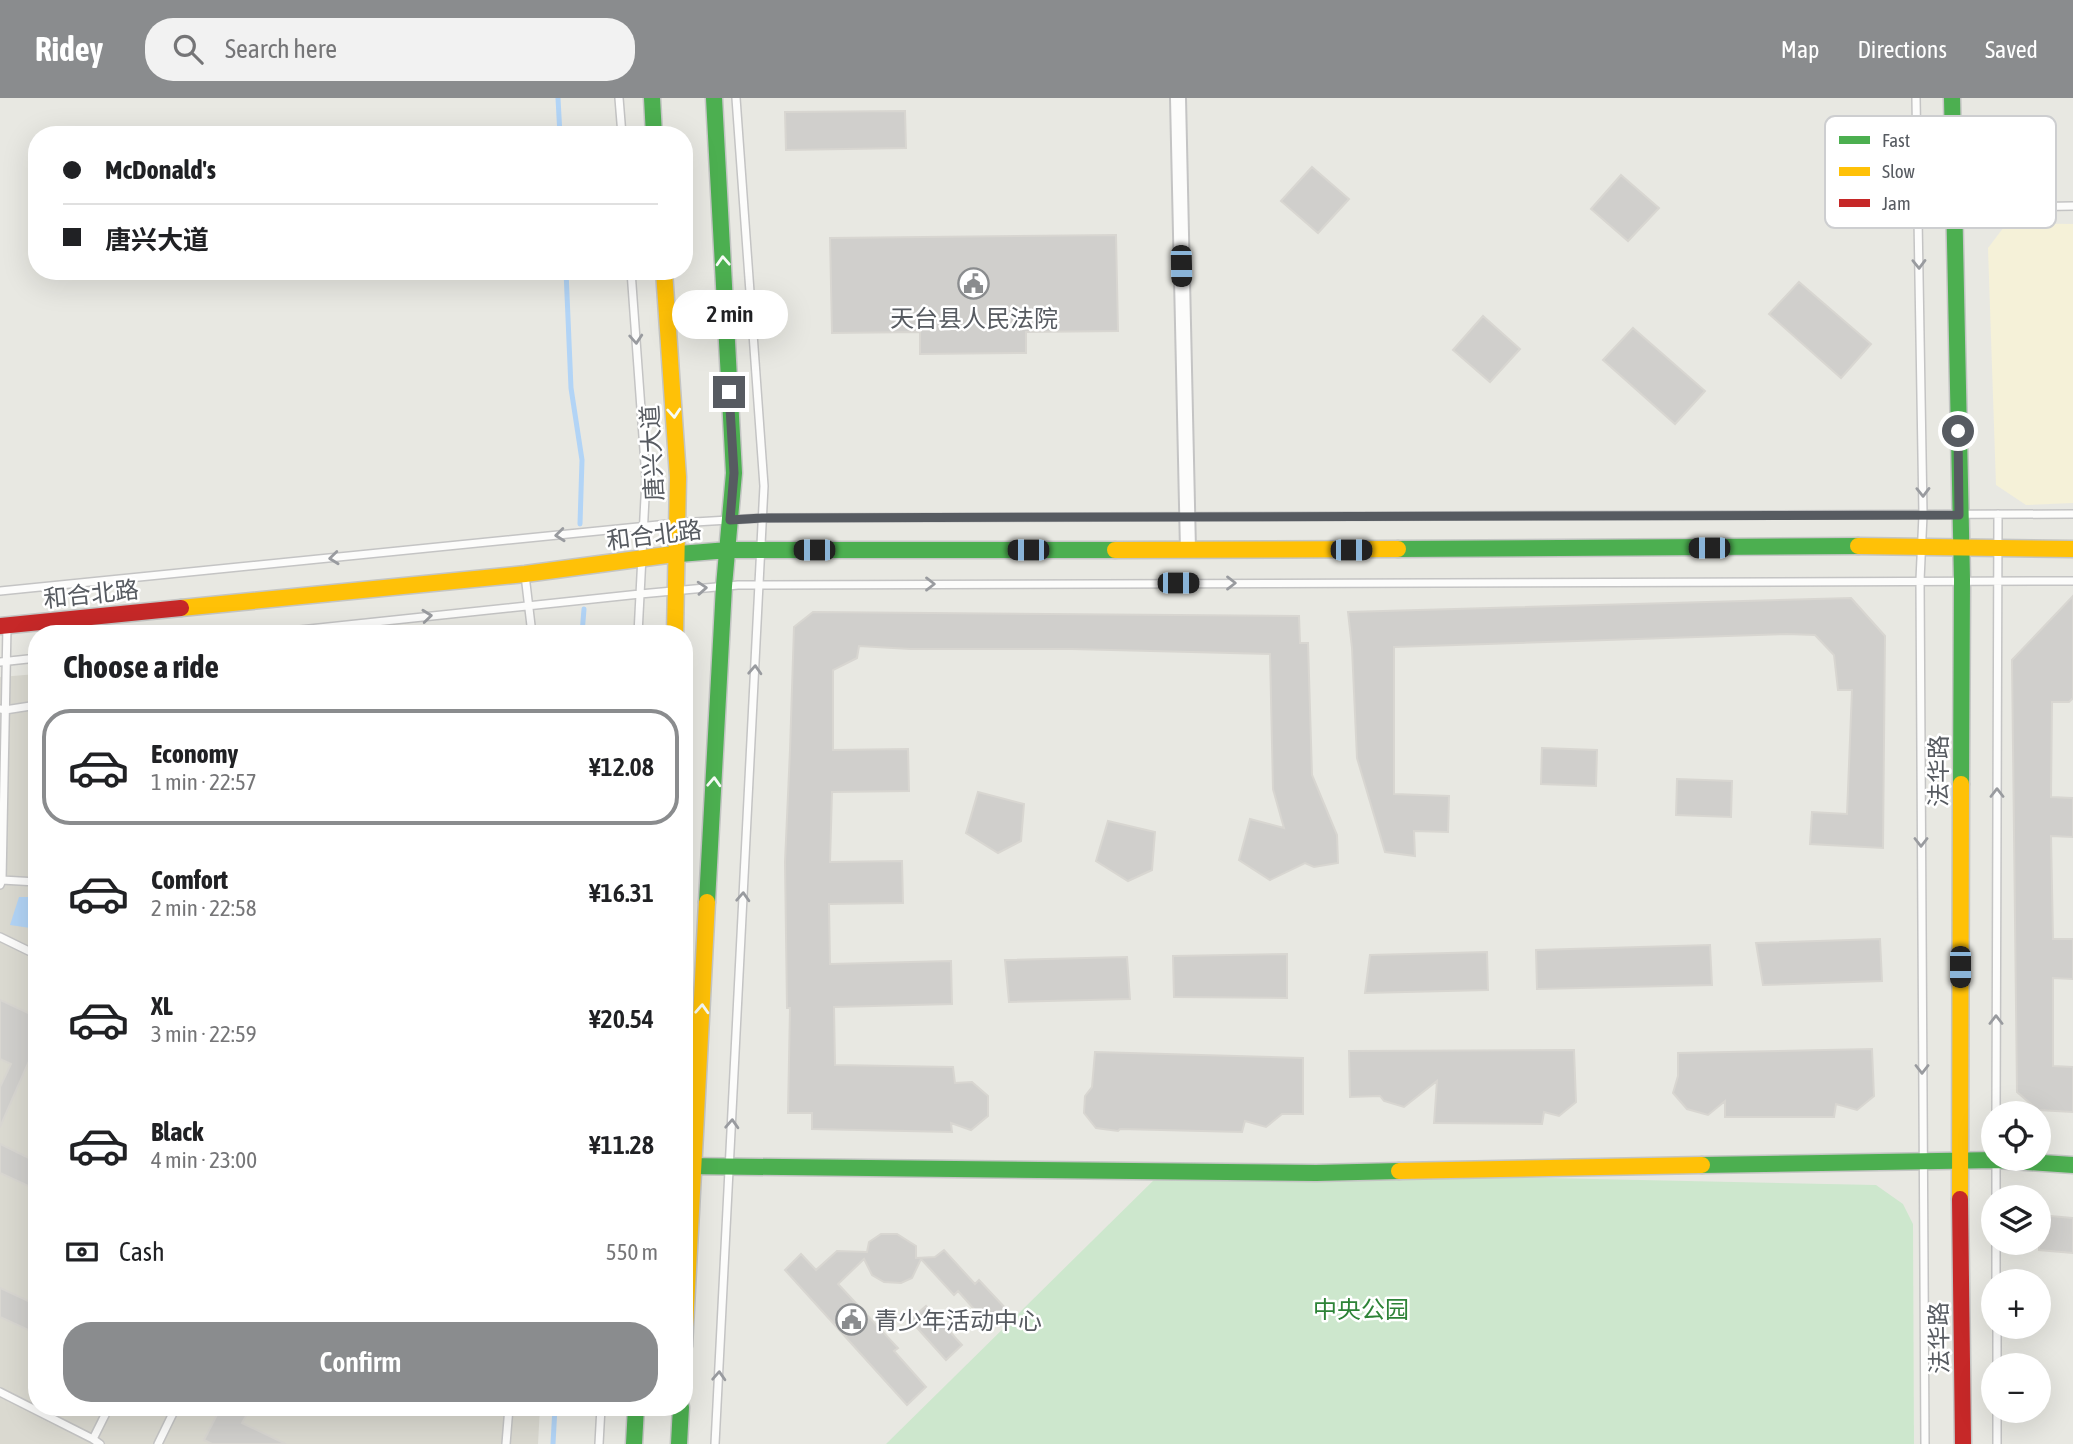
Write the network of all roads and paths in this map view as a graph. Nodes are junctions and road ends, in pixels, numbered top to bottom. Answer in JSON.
{"nodes":[{"id":1,"x":619,"y":98,"type":"edge"},
{"id":2,"x":652,"y":98,"type":"edge"},
{"id":3,"x":714,"y":98,"type":"edge"},
{"id":4,"x":736,"y":98,"type":"edge"},
{"id":5,"x":1178,"y":98,"type":"edge"},
{"id":6,"x":1916,"y":98,"type":"edge"},
{"id":7,"x":1952,"y":98,"type":"edge"},
{"id":8,"x":1916,"y":116,"type":"edge"},
{"id":9,"x":1952,"y":116,"type":"edge"},
{"id":10,"x":621,"y":126,"type":"edge"},
{"id":11,"x":654,"y":126,"type":"edge"},
{"id":12,"x":1918,"y":228,"type":"edge"},
{"id":13,"x":1954,"y":228,"type":"edge"},
{"id":14,"x":632,"y":280,"type":"edge"},
{"id":15,"x":665,"y":280,"type":"edge"},
{"id":16,"x":1998,"y":514,"type":"junction"},
{"id":17,"x":2073,"y":514,"type":"edge"},
{"id":18,"x":1923,"y":515,"type":"junction"},
{"id":19,"x":1959,"y":515,"type":"junction"},
{"id":20,"x":1186,"y":517,"type":"junction"},
{"id":21,"x":762,"y":518,"type":"junction"},
{"id":22,"x":730,"y":520,"type":"junction"},
{"id":23,"x":678,"y":523,"type":"junction"},
{"id":24,"x":643,"y":526,"type":"junction"},
{"id":25,"x":1922,"y":546,"type":"junction"},
{"id":26,"x":1960,"y":547,"type":"junction"},
{"id":27,"x":1998,"y":548,"type":"junction"},
{"id":28,"x":2073,"y":549,"type":"edge"},
{"id":29,"x":728,"y":550,"type":"junction"},
{"id":30,"x":761,"y":550,"type":"junction"},
{"id":31,"x":1188,"y":550,"type":"junction"},
{"id":32,"x":677,"y":554,"type":"junction"},
{"id":33,"x":642,"y":560,"type":"junction"},
{"id":34,"x":525,"y":574,"type":"junction"},
{"id":35,"x":1920,"y":580,"type":"junction"},
{"id":36,"x":1962,"y":580,"type":"junction"},
{"id":37,"x":2073,"y":581,"type":"edge"},
{"id":38,"x":1998,"y":582,"type":"junction"},
{"id":39,"x":759,"y":585,"type":"junction"},
{"id":40,"x":724,"y":586,"type":"junction"},
{"id":41,"x":677,"y":590,"type":"junction"},
{"id":42,"x":0,"y":591,"type":"edge"},
{"id":43,"x":640,"y":594,"type":"junction"},
{"id":44,"x":528,"y":605,"type":"junction"},
{"id":45,"x":345,"y":625,"type":"edge"},
{"id":46,"x":531,"y":625,"type":"edge"},
{"id":47,"x":638,"y":625,"type":"edge"},
{"id":48,"x":675,"y":625,"type":"edge"},
{"id":49,"x":3,"y":626,"type":"edge"},
{"id":50,"x":28,"y":659,"type":"edge"},
{"id":51,"x":3,"y":661,"type":"edge"},
{"id":52,"x":28,"y":706,"type":"edge"},
{"id":53,"x":3,"y":710,"type":"edge"},
{"id":54,"x":1,"y":882,"type":"edge"},
{"id":55,"x":28,"y":882,"type":"edge"},
{"id":56,"x":0,"y":937,"type":"edge"},
{"id":57,"x":28,"y":951,"type":"edge"},
{"id":58,"x":693,"y":1100,"type":"edge"},
{"id":59,"x":1996,"y":1101,"type":"edge"},
{"id":60,"x":1981,"y":1159,"type":"edge"},
{"id":61,"x":1922,"y":1160,"type":"junction"},
{"id":62,"x":1959,"y":1160,"type":"junction"},
{"id":63,"x":2051,"y":1163,"type":"edge"},
{"id":64,"x":2073,"y":1165,"type":"edge"},
{"id":65,"x":693,"y":1166,"type":"edge"},
{"id":66,"x":730,"y":1167,"type":"junction"},
{"id":67,"x":0,"y":1392,"type":"edge"},
{"id":68,"x":28,"y":1406,"type":"edge"},
{"id":69,"x":48,"y":1416,"type":"edge"},
{"id":70,"x":106,"y":1416,"type":"edge"},
{"id":71,"x":172,"y":1416,"type":"edge"},
{"id":72,"x":508,"y":1416,"type":"edge"},
{"id":73,"x":601,"y":1416,"type":"edge"},
{"id":74,"x":636,"y":1416,"type":"edge"},
{"id":75,"x":681,"y":1416,"type":"edge"},
{"id":76,"x":1997,"y":1423,"type":"edge"},
{"id":77,"x":97,"y":1441,"type":"edge"},
{"id":78,"x":158,"y":1444,"type":"edge"},
{"id":79,"x":506,"y":1444,"type":"edge"},
{"id":80,"x":599,"y":1444,"type":"edge"},
{"id":81,"x":634,"y":1444,"type":"edge"},
{"id":82,"x":679,"y":1444,"type":"edge"},
{"id":83,"x":715,"y":1444,"type":"edge"},
{"id":84,"x":1925,"y":1444,"type":"edge"},
{"id":85,"x":1963,"y":1444,"type":"edge"},
{"id":86,"x":1997,"y":1444,"type":"edge"}],
"edges":[{"from":1,"to":10,"type":"lane"},
{"from":2,"to":11,"type":"main road"},
{"from":22,"to":3,"type":"main road","one_way":true},
{"from":4,"to":21,"type":"lane"},
{"from":5,"to":20,"type":"street"},
{"from":6,"to":8,"type":"lane","one_way":true},
{"from":7,"to":9,"type":"main road","name":"法华路"},
{"from":12,"to":18,"type":"lane","one_way":true},
{"from":13,"to":19,"type":"main road","name":"法华路"},
{"from":14,"to":24,"type":"lane","one_way":true},
{"from":15,"to":23,"type":"main road","name":"唐兴大道","one_way":true},
{"from":16,"to":17,"type":"lane"},
{"from":16,"to":19,"type":"lane"},
{"from":16,"to":27,"type":"lane"},
{"from":18,"to":19,"type":"lane"},
{"from":18,"to":20,"type":"lane"},
{"from":18,"to":25,"type":"lane"},
{"from":19,"to":26,"type":"main road","name":"法华路"},
{"from":20,"to":21,"type":"lane"},
{"from":20,"to":31,"type":"street"},
{"from":21,"to":22,"type":"lane"},
{"from":21,"to":30,"type":"lane"},
{"from":22,"to":23,"type":"lane"},
{"from":22,"to":29,"type":"main road"},
{"from":23,"to":24,"type":"lane"},
{"from":23,"to":32,"type":"main road","name":"唐兴大道"},
{"from":24,"to":33,"type":"lane"},
{"from":24,"to":42,"type":"lane","one_way":true},
{"from":25,"to":26,"type":"main road","name":"和合北路"},
{"from":25,"to":31,"type":"main road","name":"和合北路"},
{"from":25,"to":35,"type":"lane"},
{"from":26,"to":27,"type":"main road","name":"和合北路"},
{"from":26,"to":36,"type":"main road","name":"法华路"},
{"from":27,"to":28,"type":"main road","name":"和合北路"},
{"from":27,"to":38,"type":"lane"},
{"from":29,"to":30,"type":"main road","name":"和合北路"},
{"from":29,"to":32,"type":"main road","name":"和合北路"},
{"from":29,"to":40,"type":"main road"},
{"from":30,"to":31,"type":"main road","name":"和合北路"},
{"from":30,"to":39,"type":"lane"},
{"from":32,"to":33,"type":"main road","name":"和合北路"},
{"from":32,"to":41,"type":"main road","name":"唐兴大道"},
{"from":33,"to":34,"type":"main road","name":"和合北路"},
{"from":33,"to":43,"type":"lane"},
{"from":34,"to":44,"type":"lane"},
{"from":34,"to":49,"type":"main road","name":"和合北路"},
{"from":35,"to":36,"type":"lane"},
{"from":39,"to":35,"type":"lane","one_way":true},
{"from":35,"to":61,"type":"lane","one_way":true},
{"from":36,"to":38,"type":"lane"},
{"from":36,"to":62,"type":"main road","name":"法华路"},
{"from":37,"to":38,"type":"lane"},
{"from":59,"to":38,"type":"lane","one_way":true},
{"from":39,"to":40,"type":"lane"},
{"from":66,"to":39,"type":"lane","one_way":true},
{"from":41,"to":40,"type":"lane","one_way":true},
{"from":58,"to":40,"type":"main road","one_way":true},
{"from":41,"to":43,"type":"lane"},
{"from":41,"to":48,"type":"main road","name":"唐兴大道"},
{"from":43,"to":44,"type":"lane"},
{"from":43,"to":47,"type":"lane"},
{"from":45,"to":44,"type":"lane","one_way":true},
{"from":44,"to":46,"type":"lane"},
{"from":49,"to":51,"type":"lane"},
{"from":50,"to":51,"type":"lane"},
{"from":51,"to":53,"type":"lane"},
{"from":52,"to":53,"type":"lane"},
{"from":53,"to":54,"type":"lane"},
{"from":54,"to":55,"type":"lane"},
{"from":56,"to":57,"type":"lane"},
{"from":60,"to":62,"type":"main road"},
{"from":61,"to":62,"type":"main road"},
{"from":61,"to":66,"type":"main road"},
{"from":61,"to":84,"type":"lane"},
{"from":62,"to":85,"type":"main road","name":"法华路"},
{"from":63,"to":64,"type":"main road"},
{"from":65,"to":66,"type":"main road"},
{"from":83,"to":66,"type":"lane","one_way":true},
{"from":67,"to":68,"type":"lane"},
{"from":69,"to":77,"type":"lane"},
{"from":70,"to":77,"type":"lane"},
{"from":71,"to":78,"type":"lane"},
{"from":72,"to":79,"type":"lane"},
{"from":73,"to":80,"type":"lane"},
{"from":74,"to":81,"type":"main road"},
{"from":75,"to":82,"type":"main road"},
{"from":76,"to":86,"type":"lane"}]}
